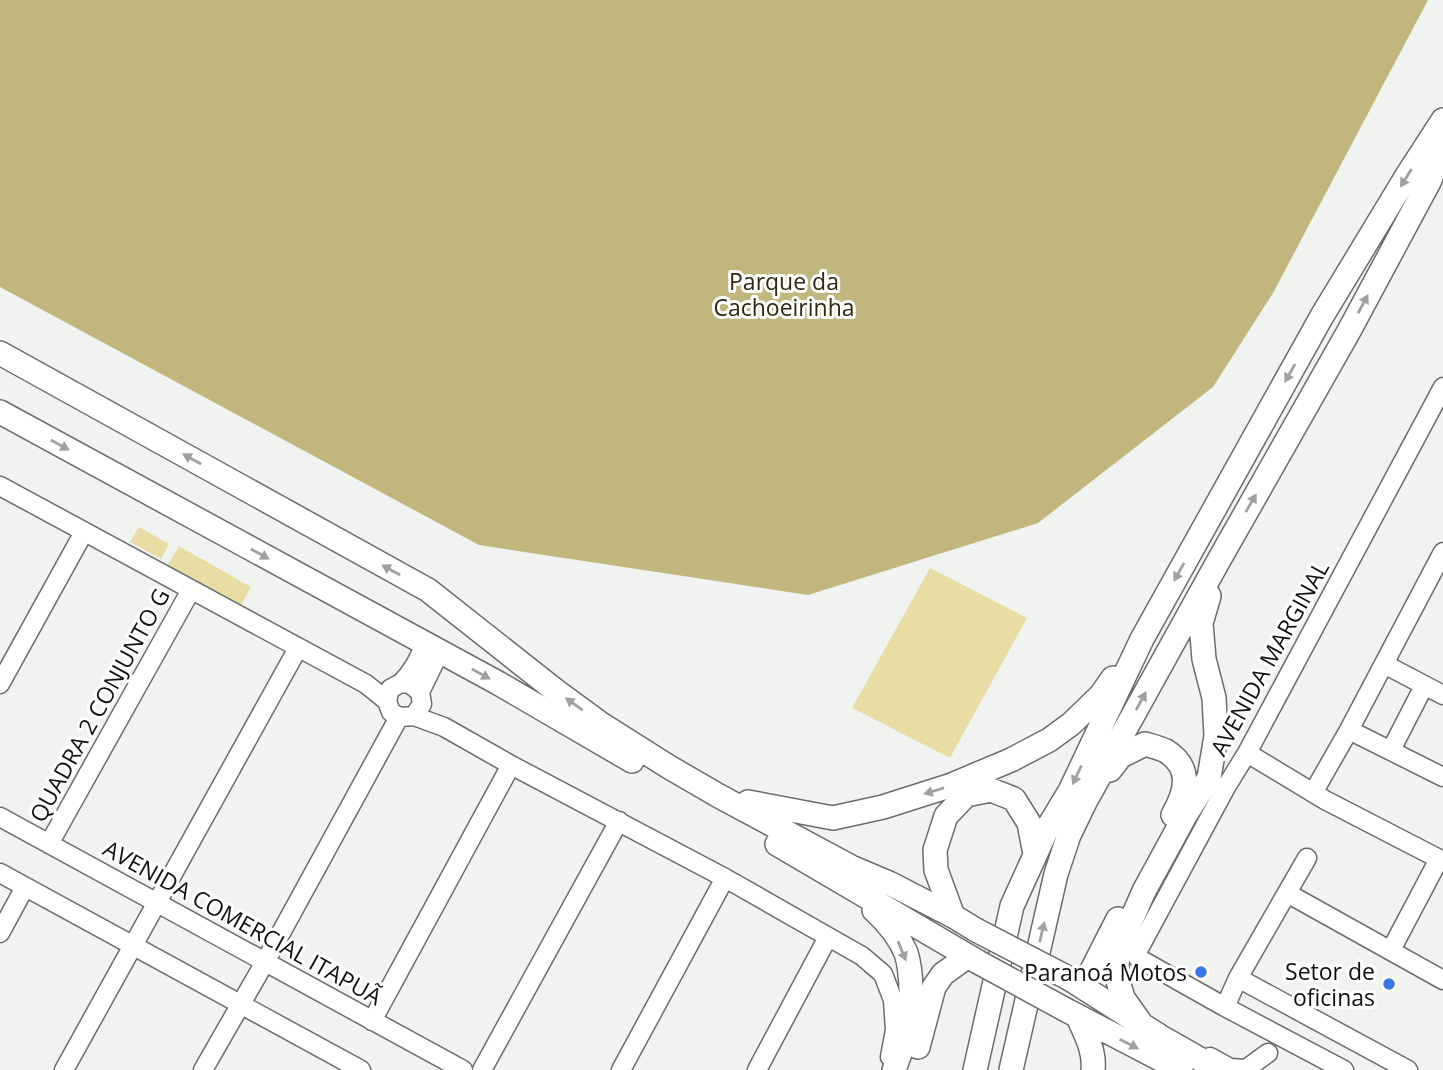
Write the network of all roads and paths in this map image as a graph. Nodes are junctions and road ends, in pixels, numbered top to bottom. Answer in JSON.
{"nodes":[{"id":1,"x":1443,"y":121,"type":"edge"},
{"id":2,"x":1443,"y":143,"type":"edge"},
{"id":3,"x":0,"y":353,"type":"edge"},
{"id":4,"x":1443,"y":387,"type":"edge"},
{"id":5,"x":0,"y":412,"type":"edge"},
{"id":6,"x":0,"y":486,"type":"edge"},
{"id":7,"x":84,"y":532,"type":"junction"},
{"id":8,"x":1443,"y":552,"type":"edge"},
{"id":9,"x":1219,"y":560,"type":"junction"},
{"id":10,"x":191,"y":590,"type":"junction"},
{"id":11,"x":1142,"y":639,"type":"junction"},
{"id":12,"x":433,"y":647,"type":"junction"},
{"id":13,"x":298,"y":648,"type":"junction"},
{"id":14,"x":1384,"y":664,"type":"junction"},
{"id":15,"x":0,"y":684,"type":"edge"},
{"id":16,"x":1424,"y":686,"type":"junction"},
{"id":17,"x":392,"y":691,"type":"junction"},
{"id":18,"x":1443,"y":695,"type":"edge"},
{"id":19,"x":414,"y":707,"type":"junction"},
{"id":20,"x":1349,"y":730,"type":"junction"},
{"id":21,"x":1391,"y":750,"type":"junction"},
{"id":22,"x":1247,"y":753,"type":"junction"},
{"id":23,"x":511,"y":765,"type":"junction"},
{"id":24,"x":1443,"y":777,"type":"edge"},
{"id":25,"x":1217,"y":783,"type":"junction"},
{"id":26,"x":1313,"y":793,"type":"junction"},
{"id":27,"x":719,"y":796,"type":"junction"},
{"id":28,"x":1085,"y":802,"type":"junction"},
{"id":29,"x":0,"y":817,"type":"edge"},
{"id":30,"x":619,"y":821,"type":"junction"},
{"id":31,"x":49,"y":844,"type":"junction"},
{"id":32,"x":1035,"y":854,"type":"junction"},
{"id":33,"x":1307,"y":858,"type":"dead end"},
{"id":34,"x":1441,"y":860,"type":"edge"},
{"id":35,"x":0,"y":873,"type":"edge"},
{"id":36,"x":725,"y":878,"type":"junction"},
{"id":37,"x":843,"y":882,"type":"junction"},
{"id":38,"x":25,"y":887,"type":"junction"},
{"id":39,"x":1287,"y":893,"type":"junction"},
{"id":40,"x":156,"y":902,"type":"junction"},
{"id":41,"x":953,"y":916,"type":"junction"},
{"id":42,"x":0,"y":933,"type":"edge"},
{"id":43,"x":828,"y":937,"type":"junction"},
{"id":44,"x":134,"y":946,"type":"junction"},
{"id":45,"x":1391,"y":950,"type":"junction"},
{"id":46,"x":973,"y":959,"type":"junction"},
{"id":47,"x":265,"y":962,"type":"junction"},
{"id":48,"x":1238,"y":978,"type":"junction"},
{"id":49,"x":1073,"y":980,"type":"junction"},
{"id":50,"x":1443,"y":980,"type":"edge"},
{"id":51,"x":240,"y":1003,"type":"junction"},
{"id":52,"x":1225,"y":1007,"type":"junction"},
{"id":53,"x":1073,"y":1014,"type":"junction"},
{"id":54,"x":372,"y":1021,"type":"junction"},
{"id":55,"x":1152,"y":1031,"type":"junction"},
{"id":56,"x":1277,"y":1035,"type":"junction"},
{"id":57,"x":1265,"y":1061,"type":"edge"},
{"id":58,"x":350,"y":1067,"type":"edge"},
{"id":59,"x":64,"y":1070,"type":"edge"},
{"id":60,"x":203,"y":1070,"type":"edge"},
{"id":61,"x":464,"y":1070,"type":"edge"},
{"id":62,"x":482,"y":1070,"type":"edge"},
{"id":63,"x":621,"y":1070,"type":"edge"},
{"id":64,"x":757,"y":1070,"type":"edge"},
{"id":65,"x":886,"y":1070,"type":"edge"},
{"id":66,"x":894,"y":1070,"type":"edge"},
{"id":67,"x":910,"y":1070,"type":"edge"},
{"id":68,"x":975,"y":1070,"type":"edge"},
{"id":69,"x":1011,"y":1070,"type":"edge"},
{"id":70,"x":1093,"y":1070,"type":"edge"},
{"id":71,"x":1181,"y":1070,"type":"edge"},
{"id":72,"x":1219,"y":1070,"type":"edge"},
{"id":73,"x":1344,"y":1070,"type":"edge"},
{"id":74,"x":1408,"y":1070,"type":"edge"}],
"edges":[{"from":1,"to":11,"type":"main road","one_way":true},
{"from":9,"to":2,"type":"main road","one_way":true},
{"from":27,"to":3,"type":"main road","one_way":true},
{"from":4,"to":22,"type":"street","name":"AVENIDA MARGINAL"},
{"from":5,"to":12,"type":"main road","one_way":true},
{"from":6,"to":7,"type":"street"},
{"from":7,"to":10,"type":"street"},
{"from":7,"to":15,"type":"street"},
{"from":8,"to":14,"type":"street"},
{"from":9,"to":25,"type":"main road"},
{"from":28,"to":9,"type":"main road","one_way":true},
{"from":10,"to":13,"type":"street"},
{"from":10,"to":31,"type":"street","name":"QUADRA 2 CONJUNTO G"},
{"from":11,"to":27,"type":"main road","one_way":true},
{"from":11,"to":32,"type":"main road","one_way":true},
{"from":12,"to":17,"type":"street"},
{"from":12,"to":19,"type":"street"},
{"from":12,"to":37,"type":"main road","one_way":true},
{"from":13,"to":17,"type":"street"},
{"from":13,"to":40,"type":"street"},
{"from":14,"to":16,"type":"street"},
{"from":14,"to":20,"type":"street"},
{"from":16,"to":18,"type":"street"},
{"from":16,"to":21,"type":"street"},
{"from":17,"to":19,"type":"street"},
{"from":17,"to":19,"type":"street"},
{"from":19,"to":23,"type":"street"},
{"from":19,"to":47,"type":"street"},
{"from":20,"to":21,"type":"street"},
{"from":20,"to":26,"type":"street"},
{"from":21,"to":24,"type":"street"},
{"from":22,"to":25,"type":"street","name":"AVENIDA MARGINAL"},
{"from":22,"to":26,"type":"street"},
{"from":23,"to":30,"type":"street"},
{"from":23,"to":54,"type":"street"},
{"from":25,"to":52,"type":"street","name":"AVENIDA MARGINAL"},
{"from":25,"to":55,"type":"main road"},
{"from":26,"to":34,"type":"street"},
{"from":27,"to":41,"type":"main road"},
{"from":28,"to":49,"type":"main road"},
{"from":69,"to":28,"type":"main road","one_way":true},
{"from":29,"to":31,"type":"street","name":"AVENIDA COMERCIAL ITAPUÃ"},
{"from":30,"to":36,"type":"street"},
{"from":30,"to":62,"type":"street"},
{"from":31,"to":40,"type":"street","name":"AVENIDA COMERCIAL ITAPUÃ"},
{"from":32,"to":41,"type":"main road"},
{"from":32,"to":68,"type":"main road"},
{"from":33,"to":39,"type":"street"},
{"from":34,"to":45,"type":"street"},
{"from":35,"to":38,"type":"street"},
{"from":36,"to":43,"type":"street"},
{"from":36,"to":63,"type":"street"},
{"from":37,"to":46,"type":"main road"},
{"from":37,"to":66,"type":"main road","one_way":true},
{"from":38,"to":42,"type":"street"},
{"from":38,"to":44,"type":"street"},
{"from":39,"to":45,"type":"street"},
{"from":39,"to":48,"type":"street"},
{"from":40,"to":44,"type":"street"},
{"from":40,"to":47,"type":"street","name":"AVENIDA COMERCIAL ITAPUÃ"},
{"from":41,"to":49,"type":"main road","bridge":true},
{"from":43,"to":64,"type":"street"},
{"from":43,"to":65,"type":"street"},
{"from":44,"to":51,"type":"street"},
{"from":44,"to":59,"type":"street"},
{"from":45,"to":50,"type":"street"},
{"from":46,"to":53,"type":"main road","bridge":true},
{"from":46,"to":67,"type":"main road"},
{"from":47,"to":51,"type":"street"},
{"from":47,"to":54,"type":"street","name":"AVENIDA COMERCIAL ITAPUÃ"},
{"from":48,"to":52,"type":"street"},
{"from":48,"to":74,"type":"street"},
{"from":49,"to":55,"type":"main road"},
{"from":51,"to":58,"type":"street"},
{"from":51,"to":60,"type":"street"},
{"from":52,"to":56,"type":"street"},
{"from":53,"to":70,"type":"main road"},
{"from":53,"to":71,"type":"main road","one_way":true},
{"from":54,"to":61,"type":"street","name":"AVENIDA COMERCIAL ITAPUÃ"},
{"from":55,"to":57,"type":"street"},
{"from":55,"to":72,"type":"main road"},
{"from":56,"to":57,"type":"street"},
{"from":56,"to":73,"type":"street"}]}
